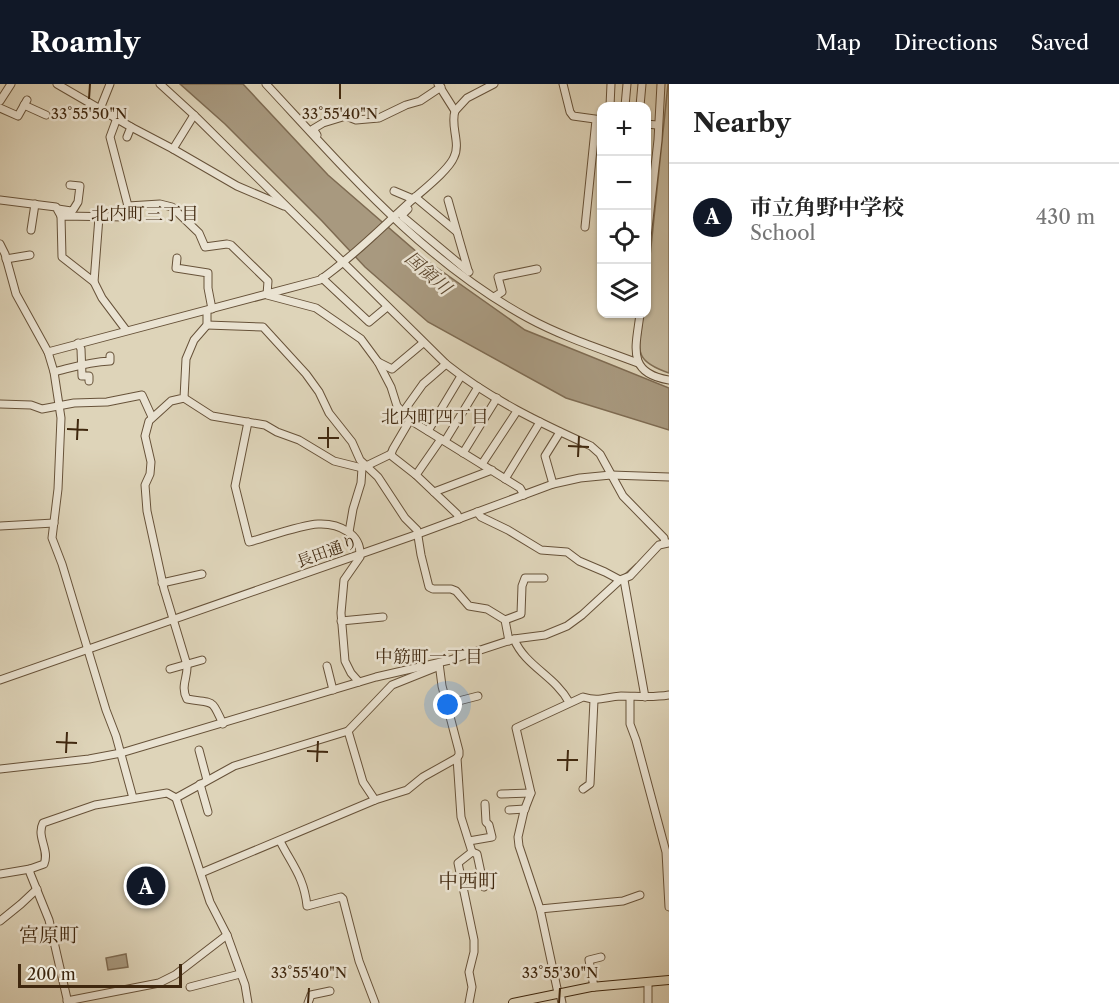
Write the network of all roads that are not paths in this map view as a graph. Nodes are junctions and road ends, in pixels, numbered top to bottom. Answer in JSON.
{"nodes":[{"id":1,"x":11,"y":84,"type":"edge"},
{"id":2,"x":57,"y":84,"type":"edge"},
{"id":3,"x":110,"y":84,"type":"edge"},
{"id":4,"x":160,"y":84,"type":"edge"},
{"id":5,"x":266,"y":84,"type":"edge"},
{"id":6,"x":494,"y":84,"type":"edge"},
{"id":7,"x":564,"y":84,"type":"edge"},
{"id":8,"x":610,"y":84,"type":"edge"},
{"id":9,"x":627,"y":84,"type":"edge"},
{"id":10,"x":642,"y":84,"type":"edge"},
{"id":11,"x":661,"y":84,"type":"edge"},
{"id":12,"x":440,"y":85,"type":"edge"},
{"id":13,"x":0,"y":101,"type":"edge"},
{"id":14,"x":610,"y":102,"type":"edge"},
{"id":15,"x":625,"y":102,"type":"edge"},
{"id":16,"x":640,"y":102,"type":"edge"},
{"id":17,"x":0,"y":108,"type":"edge"},
{"id":18,"x":100,"y":110,"type":"junction"},
{"id":19,"x":455,"y":111,"type":"junction"},
{"id":20,"x":46,"y":115,"type":"dead end"},
{"id":21,"x":194,"y":115,"type":"junction"},
{"id":22,"x":117,"y":118,"type":"junction"},
{"id":23,"x":597,"y":120,"type":"edge"},
{"id":24,"x":651,"y":124,"type":"edge"},
{"id":25,"x":657,"y":125,"type":"junction"},
{"id":26,"x":131,"y":127,"type":"junction"},
{"id":27,"x":597,"y":135,"type":"edge"},
{"id":28,"x":127,"y":137,"type":"dead end"},
{"id":29,"x":320,"y":143,"type":"junction"},
{"id":30,"x":173,"y":149,"type":"junction"},
{"id":31,"x":70,"y":185,"type":"dead end"},
{"id":32,"x":394,"y":191,"type":"dead end"},
{"id":33,"x":415,"y":199,"type":"junction"},
{"id":34,"x":0,"y":200,"type":"edge"},
{"id":35,"x":448,"y":200,"type":"dead end"},
{"id":36,"x":35,"y":204,"type":"junction"},
{"id":37,"x":128,"y":206,"type":"junction"},
{"id":38,"x":286,"y":207,"type":"junction"},
{"id":39,"x":650,"y":210,"type":"edge"},
{"id":40,"x":60,"y":212,"type":"junction"},
{"id":41,"x":99,"y":217,"type":"junction"},
{"id":42,"x":391,"y":218,"type":"junction"},
{"id":43,"x":585,"y":227,"type":"dead end"},
{"id":44,"x":31,"y":230,"type":"dead end"},
{"id":45,"x":457,"y":232,"type":"junction"},
{"id":46,"x":0,"y":244,"type":"edge"},
{"id":47,"x":29,"y":253,"type":"dead end"},
{"id":48,"x":6,"y":258,"type":"junction"},
{"id":49,"x":177,"y":258,"type":"dead end"},
{"id":50,"x":344,"y":263,"type":"junction"},
{"id":51,"x":537,"y":269,"type":"dead end"},
{"id":52,"x":469,"y":272,"type":"junction"},
{"id":53,"x":322,"y":278,"type":"junction"},
{"id":54,"x":94,"y":282,"type":"junction"},
{"id":55,"x":473,"y":284,"type":"junction"},
{"id":56,"x":267,"y":295,"type":"junction"},
{"id":57,"x":494,"y":297,"type":"junction"},
{"id":58,"x":387,"y":307,"type":"junction"},
{"id":59,"x":210,"y":310,"type":"junction"},
{"id":60,"x":640,"y":318,"type":"edge"},
{"id":61,"x":207,"y":325,"type":"junction"},
{"id":62,"x":126,"y":330,"type":"junction"},
{"id":63,"x":423,"y":343,"type":"junction"},
{"id":64,"x":78,"y":344,"type":"junction"},
{"id":65,"x":48,"y":352,"type":"junction"},
{"id":66,"x":110,"y":356,"type":"dead end"},
{"id":67,"x":378,"y":362,"type":"junction"},
{"id":68,"x":446,"y":363,"type":"junction"},
{"id":69,"x":638,"y":363,"type":"junction"},
{"id":70,"x":82,"y":364,"type":"junction"},
{"id":71,"x":54,"y":372,"type":"junction"},
{"id":72,"x":461,"y":376,"type":"junction"},
{"id":73,"x":669,"y":380,"type":"edge"},
{"id":74,"x":90,"y":381,"type":"dead end"},
{"id":75,"x":478,"y":387,"type":"junction"},
{"id":76,"x":184,"y":398,"type":"junction"},
{"id":77,"x":496,"y":398,"type":"junction"},
{"id":78,"x":0,"y":404,"type":"edge"},
{"id":79,"x":59,"y":407,"type":"junction"},
{"id":80,"x":517,"y":411,"type":"junction"},
{"id":81,"x":403,"y":412,"type":"junction"},
{"id":82,"x":152,"y":417,"type":"junction"},
{"id":83,"x":410,"y":420,"type":"junction"},
{"id":84,"x":248,"y":422,"type":"junction"},
{"id":85,"x":540,"y":422,"type":"junction"},
{"id":86,"x":428,"y":430,"type":"junction"},
{"id":87,"x":560,"y":432,"type":"junction"},
{"id":88,"x":443,"y":440,"type":"junction"},
{"id":89,"x":463,"y":453,"type":"junction"},
{"id":90,"x":391,"y":454,"type":"junction"},
{"id":91,"x":482,"y":464,"type":"junction"},
{"id":92,"x":364,"y":466,"type":"junction"},
{"id":93,"x":492,"y":470,"type":"junction"},
{"id":94,"x":416,"y":475,"type":"junction"},
{"id":95,"x":611,"y":475,"type":"junction"},
{"id":96,"x":669,"y":477,"type":"edge"},
{"id":97,"x":505,"y":479,"type":"junction"},
{"id":98,"x":553,"y":484,"type":"junction"},
{"id":99,"x":434,"y":492,"type":"junction"},
{"id":100,"x":524,"y":495,"type":"junction"},
{"id":101,"x":477,"y":512,"type":"junction"},
{"id":102,"x":459,"y":519,"type":"junction"},
{"id":103,"x":54,"y":523,"type":"junction"},
{"id":104,"x":0,"y":526,"type":"edge"},
{"id":105,"x":349,"y":532,"type":"junction"},
{"id":106,"x":418,"y":534,"type":"junction"},
{"id":107,"x":667,"y":543,"type":"edge"},
{"id":108,"x":361,"y":553,"type":"junction"},
{"id":109,"x":202,"y":575,"type":"dead end"},
{"id":110,"x":544,"y":578,"type":"dead end"},
{"id":111,"x":622,"y":580,"type":"junction"},
{"id":112,"x":162,"y":583,"type":"junction"},
{"id":113,"x":383,"y":617,"type":"dead end"},
{"id":114,"x":172,"y":619,"type":"junction"},
{"id":115,"x":505,"y":620,"type":"junction"},
{"id":116,"x":341,"y":621,"type":"junction"},
{"id":117,"x":511,"y":640,"type":"junction"},
{"id":118,"x":89,"y":649,"type":"junction"},
{"id":119,"x":202,"y":660,"type":"dead end"},
{"id":120,"x":187,"y":665,"type":"junction"},
{"id":121,"x":439,"y":665,"type":"junction"},
{"id":122,"x":327,"y":666,"type":"dead end"},
{"id":123,"x":170,"y":669,"type":"dead end"},
{"id":124,"x":0,"y":680,"type":"edge"},
{"id":125,"x":359,"y":682,"type":"junction"},
{"id":126,"x":333,"y":690,"type":"junction"},
{"id":127,"x":669,"y":695,"type":"edge"},
{"id":128,"x":478,"y":696,"type":"dead end"},
{"id":129,"x":630,"y":697,"type":"junction"},
{"id":130,"x":645,"y":697,"type":"junction"},
{"id":131,"x":594,"y":700,"type":"junction"},
{"id":132,"x":569,"y":702,"type":"junction"},
{"id":133,"x":447,"y":704,"type":"junction"},
{"id":134,"x":223,"y":724,"type":"junction"},
{"id":135,"x":348,"y":731,"type":"junction"},
{"id":136,"x":199,"y":750,"type":"dead end"},
{"id":137,"x":121,"y":753,"type":"junction"},
{"id":138,"x":457,"y":758,"type":"junction"},
{"id":139,"x":0,"y":769,"type":"edge"},
{"id":140,"x":204,"y":782,"type":"junction"},
{"id":141,"x":583,"y":789,"type":"dead end"},
{"id":142,"x":531,"y":793,"type":"junction"},
{"id":143,"x":501,"y":794,"type":"dead end"},
{"id":144,"x":133,"y":798,"type":"junction"},
{"id":145,"x":176,"y":798,"type":"junction"},
{"id":146,"x":375,"y":800,"type":"junction"},
{"id":147,"x":485,"y":804,"type":"dead end"},
{"id":148,"x":525,"y":809,"type":"junction"},
{"id":149,"x":509,"y":810,"type":"dead end"},
{"id":150,"x":208,"y":812,"type":"dead end"},
{"id":151,"x":280,"y":840,"type":"junction"},
{"id":152,"x":469,"y":841,"type":"junction"},
{"id":153,"x":472,"y":852,"type":"junction"},
{"id":154,"x":30,"y":869,"type":"junction"},
{"id":155,"x":201,"y":873,"type":"junction"},
{"id":156,"x":0,"y":874,"type":"edge"},
{"id":157,"x":484,"y":887,"type":"dead end"},
{"id":158,"x":37,"y":889,"type":"junction"},
{"id":159,"x":668,"y":893,"type":"edge"},
{"id":160,"x":640,"y":895,"type":"dead end"},
{"id":161,"x":669,"y":907,"type":"edge"},
{"id":162,"x":540,"y":909,"type":"junction"},
{"id":163,"x":0,"y":921,"type":"edge"},
{"id":164,"x":226,"y":935,"type":"junction"},
{"id":165,"x":601,"y":957,"type":"dead end"},
{"id":166,"x":240,"y":974,"type":"junction"},
{"id":167,"x":669,"y":980,"type":"edge"},
{"id":168,"x":648,"y":982,"type":"junction"},
{"id":169,"x":190,"y":987,"type":"dead end"},
{"id":170,"x":594,"y":987,"type":"junction"},
{"id":171,"x":330,"y":991,"type":"dead end"},
{"id":172,"x":559,"y":993,"type":"junction"},
{"id":173,"x":68,"y":1002,"type":"edge"},
{"id":174,"x":248,"y":1003,"type":"edge"},
{"id":175,"x":308,"y":1003,"type":"edge"},
{"id":176,"x":375,"y":1003,"type":"edge"},
{"id":177,"x":469,"y":1003,"type":"edge"},
{"id":178,"x":513,"y":1003,"type":"edge"},
{"id":179,"x":562,"y":1003,"type":"edge"},
{"id":180,"x":648,"y":1003,"type":"edge"}],
"edges":[{"from":1,"to":13,"type":"street"},
{"from":2,"to":18,"type":"street"},
{"from":3,"to":18,"type":"street"},
{"from":4,"to":21,"type":"street"},
{"from":5,"to":29,"type":"street"},
{"from":6,"to":19,"type":"street"},
{"from":7,"to":23,"type":"street"},
{"from":8,"to":14,"type":"street"},
{"from":9,"to":15,"type":"street"},
{"from":10,"to":16,"type":"street"},
{"from":11,"to":25,"type":"street"},
{"from":12,"to":19,"type":"street"},
{"from":12,"to":29,"type":"street"},
{"from":17,"to":20,"type":"street"},
{"from":18,"to":22,"type":"street"},
{"from":19,"to":33,"type":"street"},
{"from":21,"to":30,"type":"street"},
{"from":21,"to":38,"type":"street"},
{"from":22,"to":26,"type":"street"},
{"from":22,"to":37,"type":"street"},
{"from":24,"to":25,"type":"street"},
{"from":25,"to":39,"type":"street"},
{"from":26,"to":28,"type":"street"},
{"from":26,"to":30,"type":"street"},
{"from":27,"to":43,"type":"street"},
{"from":29,"to":42,"type":"street"},
{"from":30,"to":38,"type":"street"},
{"from":31,"to":40,"type":"street"},
{"from":32,"to":33,"type":"street"},
{"from":33,"to":42,"type":"street"},
{"from":33,"to":45,"type":"street"},
{"from":33,"to":52,"type":"street"},
{"from":34,"to":36,"type":"street"},
{"from":35,"to":45,"type":"street"},
{"from":36,"to":40,"type":"street"},
{"from":36,"to":44,"type":"street"},
{"from":37,"to":41,"type":"street"},
{"from":37,"to":56,"type":"street"},
{"from":38,"to":50,"type":"street"},
{"from":40,"to":41,"type":"street"},
{"from":40,"to":54,"type":"street"},
{"from":41,"to":54,"type":"street"},
{"from":42,"to":50,"type":"street"},
{"from":42,"to":55,"type":"street"},
{"from":45,"to":52,"type":"street"},
{"from":46,"to":48,"type":"street"},
{"from":47,"to":48,"type":"street"},
{"from":48,"to":65,"type":"street"},
{"from":49,"to":59,"type":"street"},
{"from":50,"to":53,"type":"street"},
{"from":50,"to":58,"type":"street"},
{"from":51,"to":57,"type":"street"},
{"from":52,"to":55,"type":"street"},
{"from":53,"to":56,"type":"street"},
{"from":53,"to":58,"type":"street"},
{"from":54,"to":62,"type":"street"},
{"from":55,"to":57,"type":"street"},
{"from":56,"to":59,"type":"street"},
{"from":56,"to":67,"type":"street"},
{"from":57,"to":69,"type":"street"},
{"from":58,"to":63,"type":"street"},
{"from":59,"to":61,"type":"street"},
{"from":59,"to":62,"type":"street"},
{"from":60,"to":69,"type":"street"},
{"from":61,"to":76,"type":"street"},
{"from":61,"to":92,"type":"street"},
{"from":62,"to":64,"type":"street"},
{"from":63,"to":67,"type":"street"},
{"from":63,"to":68,"type":"street"},
{"from":64,"to":65,"type":"street"},
{"from":64,"to":70,"type":"street"},
{"from":65,"to":71,"type":"street"},
{"from":66,"to":70,"type":"street"},
{"from":67,"to":81,"type":"street"},
{"from":68,"to":72,"type":"street"},
{"from":68,"to":81,"type":"street"},
{"from":69,"to":73,"type":"street"},
{"from":70,"to":71,"type":"street"},
{"from":70,"to":74,"type":"street"},
{"from":71,"to":79,"type":"street"},
{"from":72,"to":75,"type":"street"},
{"from":72,"to":86,"type":"street"},
{"from":75,"to":77,"type":"street"},
{"from":75,"to":88,"type":"street"},
{"from":76,"to":82,"type":"street"},
{"from":76,"to":84,"type":"street"},
{"from":77,"to":80,"type":"street"},
{"from":77,"to":89,"type":"street"},
{"from":78,"to":79,"type":"street"},
{"from":79,"to":82,"type":"street"},
{"from":79,"to":103,"type":"street"},
{"from":80,"to":85,"type":"street"},
{"from":80,"to":91,"type":"street"},
{"from":81,"to":83,"type":"street"},
{"from":82,"to":112,"type":"street"},
{"from":83,"to":86,"type":"street"},
{"from":83,"to":90,"type":"street"},
{"from":84,"to":92,"type":"street"},
{"from":84,"to":105,"type":"street"},
{"from":85,"to":87,"type":"street"},
{"from":85,"to":97,"type":"street"},
{"from":86,"to":88,"type":"street"},
{"from":87,"to":95,"type":"street"},
{"from":87,"to":98,"type":"street"},
{"from":88,"to":89,"type":"street"},
{"from":88,"to":94,"type":"street"},
{"from":89,"to":91,"type":"street"},
{"from":90,"to":92,"type":"street"},
{"from":90,"to":94,"type":"street"},
{"from":91,"to":93,"type":"street"},
{"from":92,"to":105,"type":"street"},
{"from":92,"to":106,"type":"street"},
{"from":93,"to":97,"type":"street"},
{"from":93,"to":99,"type":"street"},
{"from":94,"to":99,"type":"street"},
{"from":95,"to":96,"type":"street","name":"長田通り"},
{"from":95,"to":98,"type":"street","name":"長田通り"},
{"from":95,"to":107,"type":"street"},
{"from":97,"to":100,"type":"street"},
{"from":98,"to":100,"type":"street","name":"長田通り"},
{"from":99,"to":102,"type":"street"},
{"from":100,"to":101,"type":"street","name":"長田通り"},
{"from":101,"to":102,"type":"street","name":"長田通り"},
{"from":101,"to":111,"type":"street"},
{"from":102,"to":106,"type":"street","name":"長田通り"},
{"from":103,"to":104,"type":"street"},
{"from":103,"to":118,"type":"street"},
{"from":105,"to":108,"type":"street"},
{"from":106,"to":108,"type":"street","name":"長田通り"},
{"from":106,"to":115,"type":"street"},
{"from":107,"to":111,"type":"street"},
{"from":108,"to":114,"type":"street","name":"長田通り"},
{"from":108,"to":116,"type":"street"},
{"from":109,"to":112,"type":"street"},
{"from":110,"to":115,"type":"street"},
{"from":111,"to":117,"type":"street"},
{"from":111,"to":130,"type":"street"},
{"from":112,"to":114,"type":"street"},
{"from":113,"to":116,"type":"street"},
{"from":114,"to":118,"type":"street","name":"長田通り"},
{"from":114,"to":120,"type":"street"},
{"from":115,"to":117,"type":"street"},
{"from":116,"to":125,"type":"street"},
{"from":117,"to":121,"type":"street"},
{"from":117,"to":132,"type":"street"},
{"from":118,"to":124,"type":"street","name":"長田通り"},
{"from":118,"to":137,"type":"street"},
{"from":119,"to":120,"type":"street"},
{"from":120,"to":123,"type":"street"},
{"from":120,"to":134,"type":"street"},
{"from":121,"to":125,"type":"street"},
{"from":121,"to":133,"type":"street"},
{"from":121,"to":135,"type":"street"},
{"from":122,"to":126,"type":"street"},
{"from":125,"to":126,"type":"street"},
{"from":126,"to":134,"type":"street"},
{"from":127,"to":130,"type":"street"},
{"from":128,"to":133,"type":"street"},
{"from":129,"to":130,"type":"street"},
{"from":129,"to":131,"type":"street"},
{"from":129,"to":159,"type":"street"},
{"from":131,"to":132,"type":"street"},
{"from":131,"to":141,"type":"street"},
{"from":132,"to":142,"type":"street"},
{"from":133,"to":138,"type":"street"},
{"from":134,"to":137,"type":"street"},
{"from":135,"to":140,"type":"street"},
{"from":135,"to":146,"type":"street"},
{"from":136,"to":140,"type":"street"},
{"from":137,"to":139,"type":"street"},
{"from":137,"to":144,"type":"street"},
{"from":138,"to":146,"type":"street"},
{"from":138,"to":152,"type":"street"},
{"from":140,"to":145,"type":"street"},
{"from":140,"to":150,"type":"street"},
{"from":142,"to":143,"type":"street"},
{"from":142,"to":148,"type":"street"},
{"from":144,"to":145,"type":"street"},
{"from":144,"to":154,"type":"street"},
{"from":145,"to":155,"type":"street"},
{"from":146,"to":151,"type":"street"},
{"from":147,"to":152,"type":"street"},
{"from":148,"to":149,"type":"street"},
{"from":148,"to":162,"type":"street"},
{"from":151,"to":155,"type":"street"},
{"from":151,"to":176,"type":"street"},
{"from":152,"to":153,"type":"street"},
{"from":153,"to":157,"type":"street"},
{"from":153,"to":177,"type":"street"},
{"from":154,"to":156,"type":"street"},
{"from":154,"to":158,"type":"street"},
{"from":155,"to":164,"type":"street"},
{"from":158,"to":163,"type":"street"},
{"from":158,"to":173,"type":"street"},
{"from":159,"to":161,"type":"street"},
{"from":160,"to":162,"type":"street"},
{"from":162,"to":172,"type":"street"},
{"from":164,"to":166,"type":"street"},
{"from":164,"to":173,"type":"street"},
{"from":165,"to":170,"type":"street"},
{"from":166,"to":169,"type":"street"},
{"from":166,"to":174,"type":"street"},
{"from":167,"to":168,"type":"main road"},
{"from":168,"to":170,"type":"main road"},
{"from":168,"to":180,"type":"street"},
{"from":170,"to":172,"type":"main road"},
{"from":171,"to":175,"type":"street"},
{"from":172,"to":178,"type":"main road"},
{"from":172,"to":179,"type":"street"}]}
